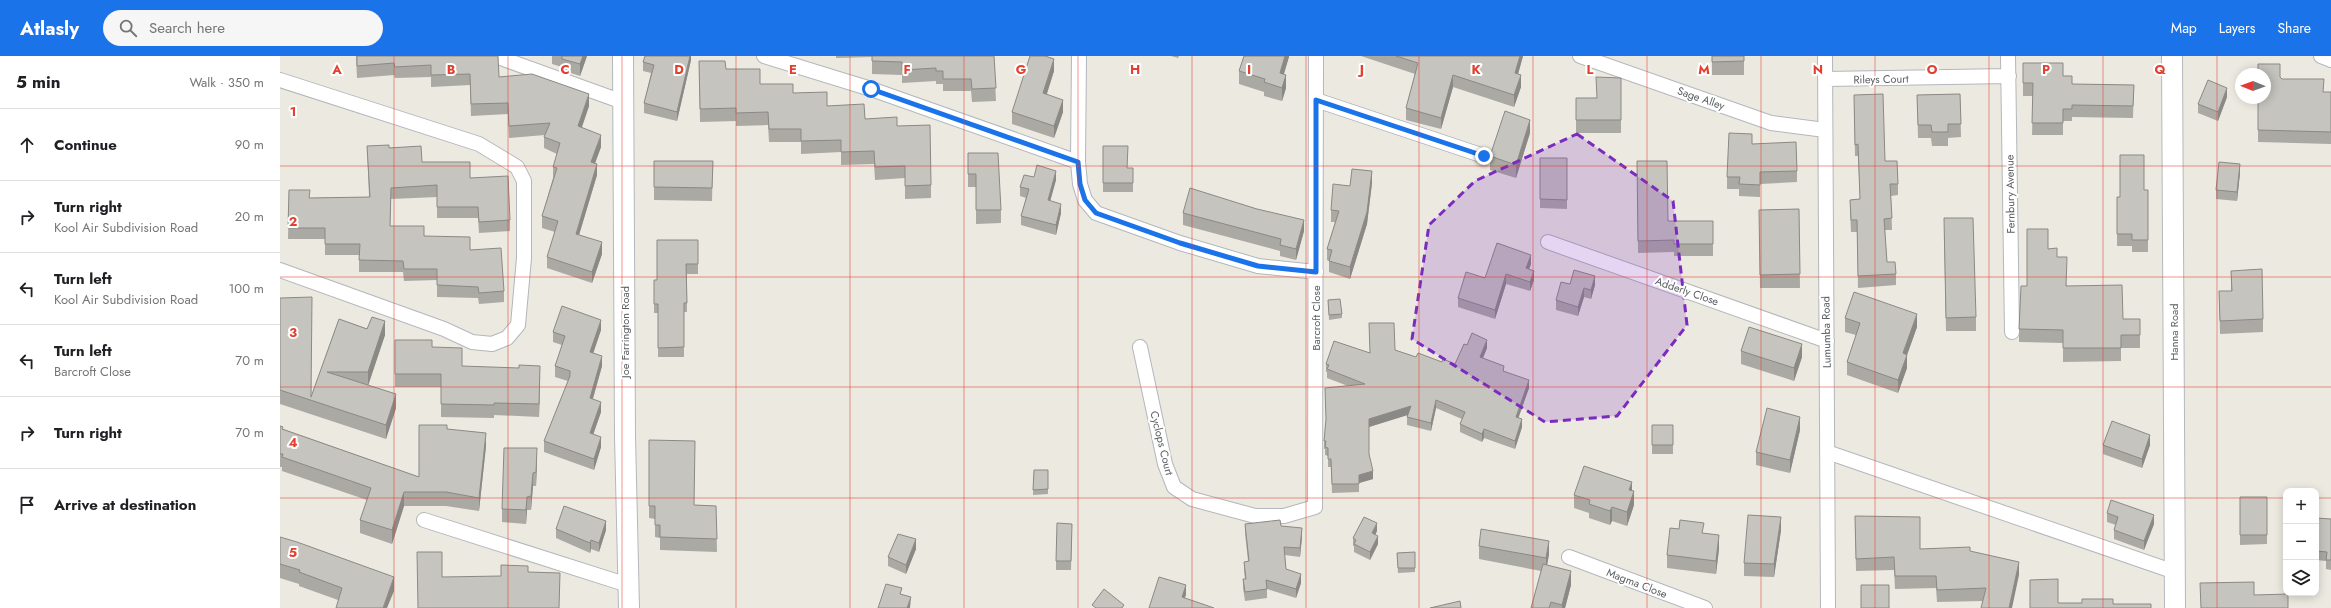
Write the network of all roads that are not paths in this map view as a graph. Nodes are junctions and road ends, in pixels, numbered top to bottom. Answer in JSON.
{"nodes":[{"id":1,"x":495,"y":56,"type":"edge"},
{"id":2,"x":623,"y":56,"type":"edge"},
{"id":3,"x":764,"y":56,"type":"edge"},
{"id":4,"x":1079,"y":56,"type":"edge"},
{"id":5,"x":1316,"y":56,"type":"edge"},
{"id":6,"x":1580,"y":56,"type":"edge"},
{"id":7,"x":1825,"y":56,"type":"edge"},
{"id":8,"x":2008,"y":56,"type":"edge"},
{"id":9,"x":2172,"y":56,"type":"edge"},
{"id":10,"x":2321,"y":56,"type":"edge"},
{"id":11,"x":2331,"y":60,"type":"edge"},
{"id":12,"x":2009,"y":76,"type":"junction"},
{"id":13,"x":1825,"y":79,"type":"junction"},
{"id":14,"x":280,"y":80,"type":"edge"},
{"id":15,"x":1316,"y":100,"type":"junction"},
{"id":16,"x":623,"y":102,"type":"junction"},
{"id":17,"x":1825,"y":130,"type":"junction"},
{"id":18,"x":1484,"y":156,"type":"dead end"},
{"id":19,"x":1078,"y":162,"type":"junction"},
{"id":20,"x":1548,"y":242,"type":"dead end"},
{"id":21,"x":280,"y":270,"type":"edge"},
{"id":22,"x":1316,"y":272,"type":"junction"},
{"id":23,"x":2012,"y":332,"type":"dead end"},
{"id":24,"x":1827,"y":342,"type":"junction"},
{"id":25,"x":1140,"y":347,"type":"dead end"},
{"id":26,"x":1827,"y":452,"type":"junction"},
{"id":27,"x":1315,"y":508,"type":"joint"},
{"id":28,"x":424,"y":520,"type":"dead end"},
{"id":29,"x":1569,"y":557,"type":"dead end"},
{"id":30,"x":2175,"y":572,"type":"junction"},
{"id":31,"x":628,"y":585,"type":"junction"},
{"id":32,"x":629,"y":608,"type":"edge"},
{"id":33,"x":1705,"y":608,"type":"edge"},
{"id":34,"x":1828,"y":608,"type":"edge"},
{"id":35,"x":2176,"y":608,"type":"edge"}],
"edges":[{"from":1,"to":16,"type":"street"},
{"from":2,"to":16,"type":"main road","name":"Joe Farrington Road"},
{"from":3,"to":19,"type":"street"},
{"from":4,"to":19,"type":"street"},
{"from":5,"to":15,"type":"street","name":"Barcroft Close"},
{"from":6,"to":17,"type":"street","name":"Sage Alley"},
{"from":7,"to":13,"type":"street","name":"Lumumba Road"},
{"from":8,"to":12,"type":"street","name":"Fernbury Avenue"},
{"from":9,"to":30,"type":"main road","name":"Hanna Road"},
{"from":10,"to":11,"type":"street"},
{"from":12,"to":13,"type":"street","name":"Rileys Court"},
{"from":12,"to":23,"type":"street","name":"Fernbury Avenue"},
{"from":13,"to":17,"type":"street","name":"Lumumba Road"},
{"from":14,"to":21,"type":"street"},
{"from":15,"to":18,"type":"street"},
{"from":15,"to":22,"type":"street","name":"Barcroft Close"},
{"from":16,"to":31,"type":"main road","name":"Joe Farrington Road"},
{"from":17,"to":24,"type":"street","name":"Lumumba Road"},
{"from":19,"to":22,"type":"street"},
{"from":20,"to":24,"type":"street","name":"Adderly Close"},
{"from":22,"to":27,"type":"street","name":"Barcroft Close"},
{"from":24,"to":26,"type":"street","name":"Lumumba Road"},
{"from":25,"to":27,"type":"street","name":"Cyclops Court"},
{"from":26,"to":30,"type":"street"},
{"from":26,"to":34,"type":"street","name":"Lumumba Road"},
{"from":28,"to":31,"type":"street"},
{"from":29,"to":33,"type":"street","name":"Magma Close"},
{"from":30,"to":35,"type":"main road","name":"Hanna Road"},
{"from":31,"to":32,"type":"main road","name":"Joe Farrington Road"}]}
